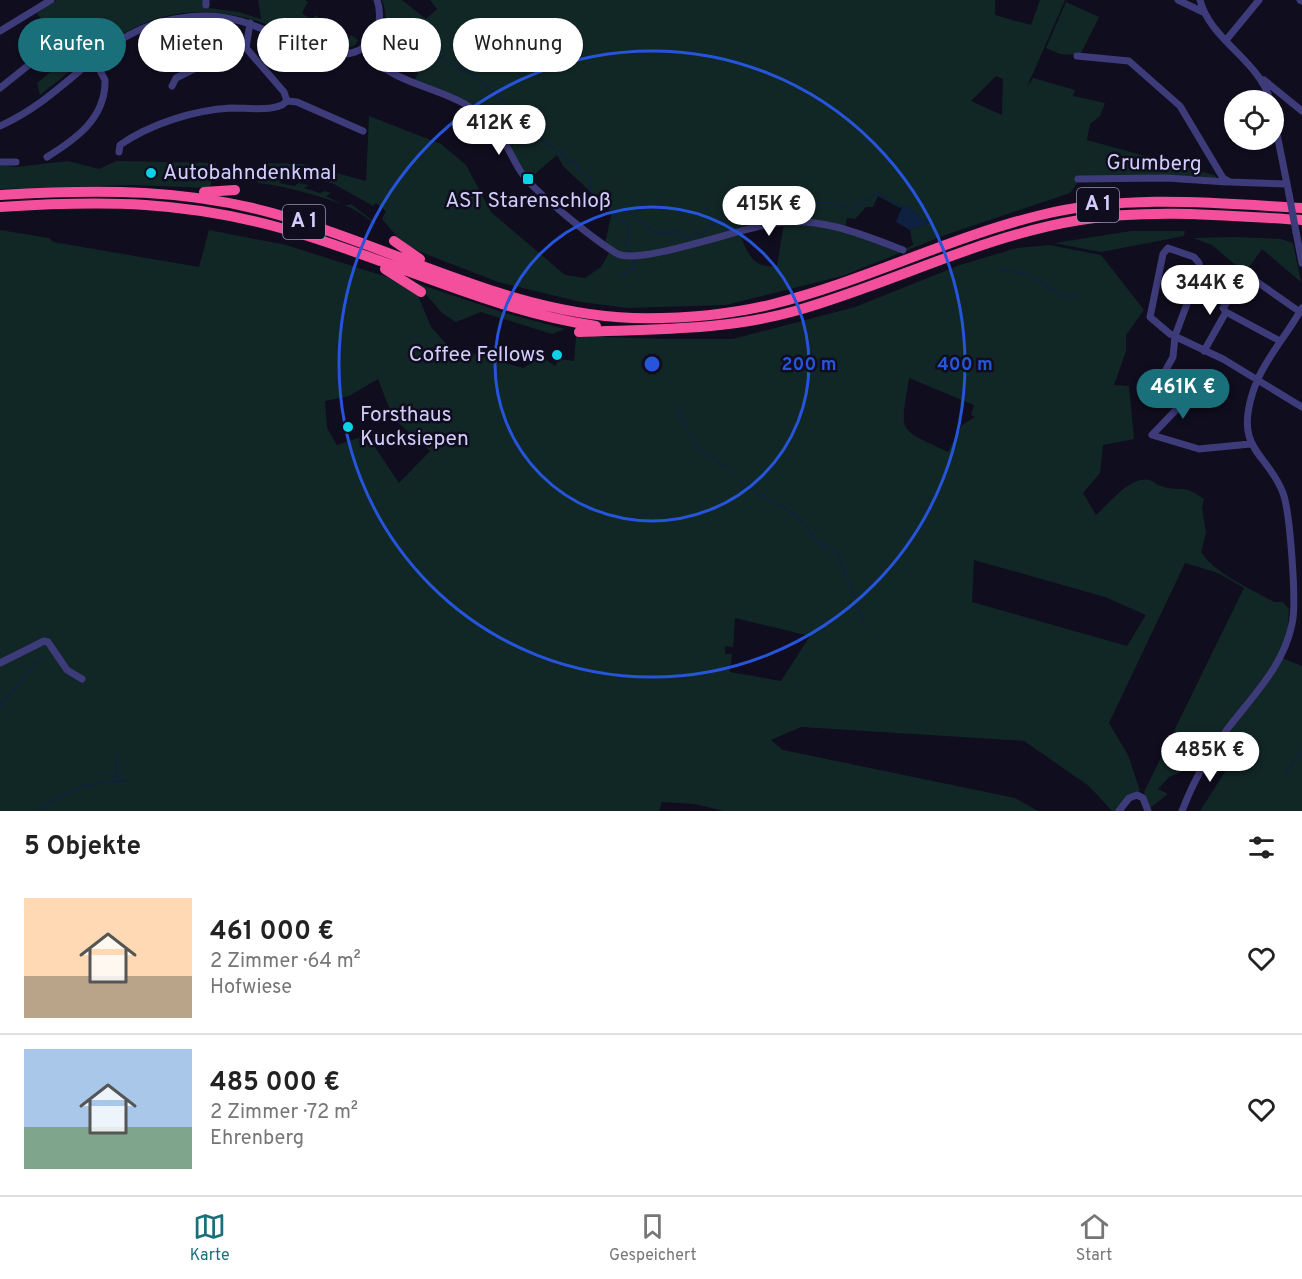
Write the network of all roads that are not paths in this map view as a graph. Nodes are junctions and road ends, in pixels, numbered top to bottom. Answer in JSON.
{"nodes":[{"id":1,"x":51,"y":0,"type":"edge"},
{"id":2,"x":377,"y":0,"type":"edge"},
{"id":3,"x":1178,"y":0,"type":"edge"},
{"id":4,"x":1200,"y":0,"type":"edge"},
{"id":5,"x":1259,"y":0,"type":"edge"},
{"id":6,"x":1203,"y":12,"type":"junction"},
{"id":7,"x":379,"y":18,"type":"edge"},
{"id":8,"x":250,"y":23,"type":"junction"},
{"id":9,"x":0,"y":31,"type":"edge"},
{"id":10,"x":126,"y":35,"type":"edge"},
{"id":11,"x":1227,"y":39,"type":"junction"},
{"id":12,"x":246,"y":48,"type":"junction"},
{"id":13,"x":361,"y":49,"type":"edge"},
{"id":14,"x":1077,"y":56,"type":"dead end"},
{"id":15,"x":20,"y":72,"type":"edge"},
{"id":16,"x":79,"y":72,"type":"edge"},
{"id":17,"x":101,"y":72,"type":"edge"},
{"id":18,"x":388,"y":72,"type":"edge"},
{"id":19,"x":1259,"y":76,"type":"junction"},
{"id":20,"x":172,"y":86,"type":"dead end"},
{"id":21,"x":0,"y":88,"type":"edge"},
{"id":22,"x":1265,"y":90,"type":"edge"},
{"id":23,"x":287,"y":101,"type":"junction"},
{"id":24,"x":1302,"y":111,"type":"edge"},
{"id":25,"x":0,"y":126,"type":"edge"},
{"id":26,"x":363,"y":131,"type":"dead end"},
{"id":27,"x":1280,"y":150,"type":"edge"},
{"id":28,"x":119,"y":152,"type":"dead end"},
{"id":29,"x":47,"y":157,"type":"dead end"},
{"id":30,"x":0,"y":162,"type":"edge"},
{"id":31,"x":16,"y":162,"type":"dead end"},
{"id":32,"x":1078,"y":179,"type":"dead end"},
{"id":33,"x":1230,"y":182,"type":"junction"},
{"id":34,"x":1287,"y":184,"type":"junction"},
{"id":35,"x":235,"y":190,"type":"dead end"},
{"id":36,"x":170,"y":193,"type":"junction"},
{"id":37,"x":0,"y":195,"type":"edge"},
{"id":38,"x":0,"y":207,"type":"edge"},
{"id":39,"x":1302,"y":208,"type":"edge"},
{"id":40,"x":1302,"y":220,"type":"edge"},
{"id":41,"x":394,"y":242,"type":"dead end"},
{"id":42,"x":903,"y":255,"type":"junction"},
{"id":43,"x":365,"y":256,"type":"junction"},
{"id":44,"x":1302,"y":263,"type":"edge"},
{"id":45,"x":432,"y":268,"type":"junction"},
{"id":46,"x":1200,"y":269,"type":"junction"},
{"id":47,"x":421,"y":292,"type":"dead end"},
{"id":48,"x":1233,"y":292,"type":"junction"},
{"id":49,"x":1301,"y":310,"type":"edge"},
{"id":50,"x":1226,"y":312,"type":"junction"},
{"id":51,"x":622,"y":330,"type":"junction"},
{"id":52,"x":579,"y":332,"type":"dead end"},
{"id":53,"x":1175,"y":336,"type":"junction"},
{"id":54,"x":1280,"y":342,"type":"junction"},
{"id":55,"x":1204,"y":351,"type":"junction"},
{"id":56,"x":1164,"y":373,"type":"dead end"},
{"id":57,"x":1257,"y":380,"type":"junction"},
{"id":58,"x":1196,"y":389,"type":"dead end"},
{"id":59,"x":1302,"y":407,"type":"edge"},
{"id":60,"x":1250,"y":444,"type":"junction"},
{"id":61,"x":0,"y":663,"type":"edge"},
{"id":62,"x":82,"y":679,"type":"dead end"},
{"id":63,"x":1119,"y":811,"type":"edge"},
{"id":64,"x":1148,"y":811,"type":"edge"},
{"id":65,"x":1182,"y":811,"type":"edge"}],
"edges":[{"from":1,"to":9,"type":"street"},
{"from":2,"to":7,"type":"street"},
{"from":3,"to":6,"type":"street"},
{"from":4,"to":6,"type":"street"},
{"from":5,"to":11,"type":"street"},
{"from":6,"to":11,"type":"street"},
{"from":8,"to":10,"type":"street"},
{"from":8,"to":12,"type":"street"},
{"from":8,"to":13,"type":"street"},
{"from":11,"to":19,"type":"street"},
{"from":12,"to":20,"type":"street"},
{"from":12,"to":23,"type":"street"},
{"from":14,"to":33,"type":"street","name":"Grumberg"},
{"from":15,"to":21,"type":"street"},
{"from":16,"to":25,"type":"street"},
{"from":17,"to":29,"type":"street"},
{"from":18,"to":42,"type":"street"},
{"from":19,"to":22,"type":"street"},
{"from":19,"to":24,"type":"street"},
{"from":23,"to":26,"type":"street"},
{"from":23,"to":28,"type":"street"},
{"from":27,"to":34,"type":"street"},
{"from":30,"to":31,"type":"street"},
{"from":32,"to":33,"type":"street","name":"Grumberg"},
{"from":33,"to":34,"type":"street","name":"Grumberg"},
{"from":34,"to":44,"type":"street","bridge":true},
{"from":35,"to":36,"type":"highway"},
{"from":36,"to":37,"type":"highway","number":"A 1"},
{"from":36,"to":45,"type":"highway","number":"A 1"},
{"from":38,"to":43,"type":"highway","number":"A 1"},
{"from":39,"to":42,"type":"highway","number":"A 1"},
{"from":40,"to":51,"type":"highway","number":"A 1"},
{"from":41,"to":45,"type":"highway"},
{"from":42,"to":45,"type":"highway","number":"A 1"},
{"from":43,"to":47,"type":"highway"},
{"from":43,"to":51,"type":"highway","number":"A 1"},
{"from":46,"to":48,"type":"street"},
{"from":46,"to":53,"type":"street"},
{"from":46,"to":53,"type":"street"},
{"from":48,"to":49,"type":"street"},
{"from":48,"to":50,"type":"street"},
{"from":49,"to":54,"type":"street"},
{"from":50,"to":54,"type":"street"},
{"from":50,"to":55,"type":"street"},
{"from":51,"to":52,"type":"highway"},
{"from":53,"to":55,"type":"street"},
{"from":53,"to":56,"type":"street"},
{"from":54,"to":57,"type":"street"},
{"from":55,"to":57,"type":"street"},
{"from":57,"to":59,"type":"street"},
{"from":57,"to":60,"type":"street"},
{"from":58,"to":60,"type":"street"},
{"from":60,"to":65,"type":"street"},
{"from":61,"to":62,"type":"street"},
{"from":63,"to":64,"type":"street"}]}
